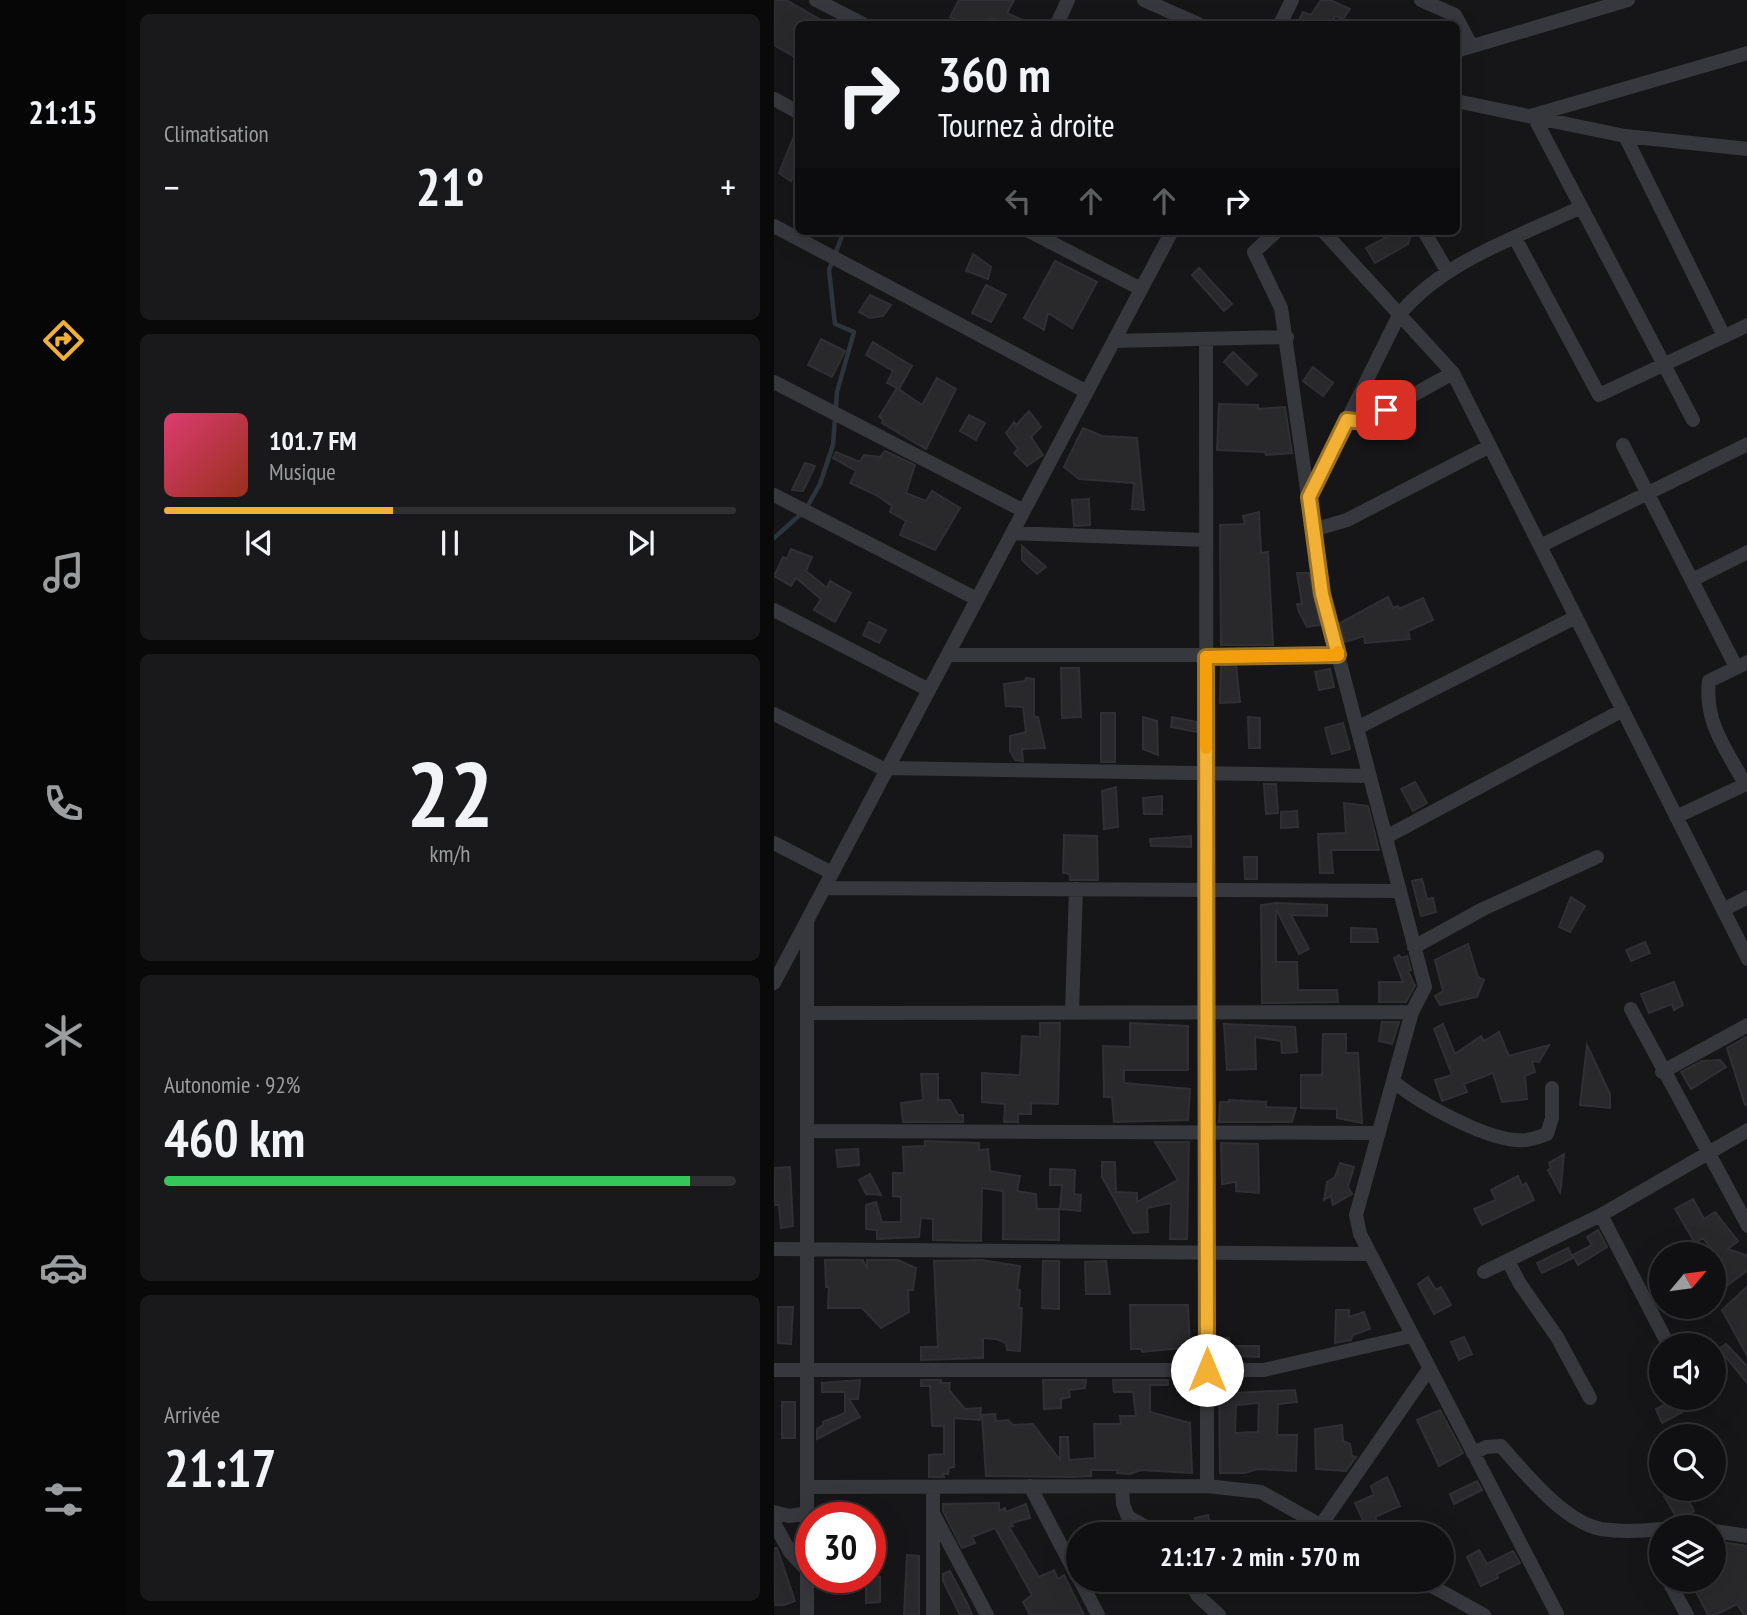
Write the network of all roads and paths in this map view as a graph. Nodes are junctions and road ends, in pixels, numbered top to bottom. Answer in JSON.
{"nodes":[{"id":1,"x":816,"y":0,"type":"edge"},
{"id":2,"x":1068,"y":0,"type":"edge"},
{"id":3,"x":1144,"y":0,"type":"edge"},
{"id":4,"x":1292,"y":0,"type":"edge"},
{"id":5,"x":1421,"y":0,"type":"edge"},
{"id":6,"x":1628,"y":0,"type":"edge"},
{"id":7,"x":857,"y":21,"type":"edge"},
{"id":8,"x":1058,"y":21,"type":"edge"},
{"id":9,"x":1191,"y":21,"type":"edge"},
{"id":10,"x":1282,"y":21,"type":"edge"},
{"id":11,"x":1458,"y":21,"type":"edge"},
{"id":12,"x":1460,"y":24,"type":"edge"},
{"id":13,"x":1471,"y":45,"type":"junction"},
{"id":14,"x":1460,"y":49,"type":"edge"},
{"id":15,"x":1748,"y":53,"type":"edge"},
{"id":16,"x":774,"y":99,"type":"edge"},
{"id":17,"x":1460,"y":102,"type":"edge"},
{"id":18,"x":795,"y":110,"type":"edge"},
{"id":19,"x":1533,"y":116,"type":"junction"},
{"id":20,"x":1625,"y":136,"type":"junction"},
{"id":21,"x":1748,"y":149,"type":"edge"},
{"id":22,"x":1581,"y":207,"type":"junction"},
{"id":23,"x":774,"y":226,"type":"edge"},
{"id":24,"x":1037,"y":235,"type":"edge"},
{"id":25,"x":1170,"y":235,"type":"edge"},
{"id":26,"x":1273,"y":235,"type":"edge"},
{"id":27,"x":1327,"y":235,"type":"edge"},
{"id":28,"x":1426,"y":235,"type":"edge"},
{"id":29,"x":1515,"y":238,"type":"junction"},
{"id":30,"x":1447,"y":271,"type":"junction"},
{"id":31,"x":1141,"y":289,"type":"junction"},
{"id":32,"x":1399,"y":315,"type":"junction"},
{"id":33,"x":1748,"y":325,"type":"edge"},
{"id":34,"x":1724,"y":336,"type":"junction"},
{"id":35,"x":1287,"y":337,"type":"junction"},
{"id":36,"x":1206,"y":339,"type":"junction"},
{"id":37,"x":1114,"y":341,"type":"junction"},
{"id":38,"x":1664,"y":364,"type":"junction"},
{"id":39,"x":1453,"y":373,"type":"junction"},
{"id":40,"x":774,"y":382,"type":"edge"},
{"id":41,"x":1087,"y":392,"type":"junction"},
{"id":42,"x":1347,"y":420,"type":"junction"},
{"id":43,"x":1693,"y":420,"type":"dead end"},
{"id":44,"x":1748,"y":444,"type":"edge"},
{"id":45,"x":1623,"y":445,"type":"dead end"},
{"id":46,"x":1490,"y":446,"type":"junction"},
{"id":47,"x":1647,"y":493,"type":"junction"},
{"id":48,"x":774,"y":495,"type":"edge"},
{"id":49,"x":1309,"y":497,"type":"junction"},
{"id":50,"x":1024,"y":510,"type":"junction"},
{"id":51,"x":1313,"y":530,"type":"junction"},
{"id":52,"x":1012,"y":533,"type":"junction"},
{"id":53,"x":1206,"y":540,"type":"junction"},
{"id":54,"x":1540,"y":545,"type":"junction"},
{"id":55,"x":1748,"y":551,"type":"edge"},
{"id":56,"x":1692,"y":580,"type":"junction"},
{"id":57,"x":977,"y":599,"type":"junction"},
{"id":58,"x":774,"y":610,"type":"edge"},
{"id":59,"x":1576,"y":617,"type":"junction"},
{"id":60,"x":948,"y":655,"type":"junction"},
{"id":61,"x":1338,"y":655,"type":"junction"},
{"id":62,"x":1206,"y":657,"type":"junction"},
{"id":63,"x":1742,"y":665,"type":"edge"},
{"id":64,"x":929,"y":690,"type":"junction"},
{"id":65,"x":1623,"y":710,"type":"junction"},
{"id":66,"x":774,"y":714,"type":"edge"},
{"id":67,"x":1357,"y":728,"type":"junction"},
{"id":68,"x":887,"y":769,"type":"junction"},
{"id":69,"x":1206,"y":774,"type":"junction"},
{"id":70,"x":1370,"y":776,"type":"junction"},
{"id":71,"x":1746,"y":783,"type":"edge"},
{"id":72,"x":1676,"y":817,"type":"junction"},
{"id":73,"x":1386,"y":837,"type":"junction"},
{"id":74,"x":774,"y":843,"type":"edge"},
{"id":75,"x":1597,"y":857,"type":"dead end"},
{"id":76,"x":832,"y":873,"type":"junction"},
{"id":77,"x":824,"y":888,"type":"junction"},
{"id":78,"x":1076,"y":889,"type":"junction"},
{"id":79,"x":1206,"y":890,"type":"junction"},
{"id":80,"x":1400,"y":891,"type":"junction"},
{"id":81,"x":1748,"y":897,"type":"edge"},
{"id":82,"x":1723,"y":910,"type":"junction"},
{"id":83,"x":807,"y":921,"type":"junction"},
{"id":84,"x":1414,"y":947,"type":"junction"},
{"id":85,"x":1748,"y":959,"type":"edge"},
{"id":86,"x":776,"y":974,"type":"edge"},
{"id":87,"x":1631,"y":1009,"type":"dead end"},
{"id":88,"x":1206,"y":1011,"type":"junction"},
{"id":89,"x":1073,"y":1012,"type":"junction"},
{"id":90,"x":1412,"y":1012,"type":"junction"},
{"id":91,"x":807,"y":1013,"type":"junction"},
{"id":92,"x":1748,"y":1026,"type":"edge"},
{"id":93,"x":1662,"y":1072,"type":"junction"},
{"id":94,"x":1393,"y":1081,"type":"junction"},
{"id":95,"x":1552,"y":1088,"type":"dead end"},
{"id":96,"x":1748,"y":1130,"type":"edge"},
{"id":97,"x":807,"y":1131,"type":"junction"},
{"id":98,"x":1206,"y":1132,"type":"junction"},
{"id":99,"x":1379,"y":1133,"type":"junction"},
{"id":100,"x":1707,"y":1156,"type":"junction"},
{"id":101,"x":1601,"y":1215,"type":"junction"},
{"id":102,"x":1748,"y":1226,"type":"edge"},
{"id":103,"x":774,"y":1249,"type":"edge"},
{"id":104,"x":807,"y":1250,"type":"junction"},
{"id":105,"x":1369,"y":1254,"type":"junction"},
{"id":106,"x":1207,"y":1255,"type":"junction"},
{"id":107,"x":1508,"y":1261,"type":"junction"},
{"id":108,"x":1484,"y":1272,"type":"dead end"},
{"id":109,"x":1662,"y":1333,"type":"edge"},
{"id":110,"x":1411,"y":1336,"type":"junction"},
{"id":111,"x":1429,"y":1369,"type":"junction"},
{"id":112,"x":774,"y":1370,"type":"edge"},
{"id":113,"x":807,"y":1370,"type":"junction"},
{"id":114,"x":1207,"y":1370,"type":"junction"},
{"id":115,"x":1590,"y":1398,"type":"dead end"},
{"id":116,"x":1473,"y":1453,"type":"junction"},
{"id":117,"x":1030,"y":1486,"type":"junction"},
{"id":118,"x":1122,"y":1486,"type":"junction"},
{"id":119,"x":1207,"y":1486,"type":"junction"},
{"id":120,"x":807,"y":1487,"type":"junction"},
{"id":121,"x":933,"y":1487,"type":"junction"},
{"id":122,"x":808,"y":1502,"type":"edge"},
{"id":123,"x":774,"y":1512,"type":"edge"},
{"id":124,"x":933,"y":1513,"type":"junction"},
{"id":125,"x":795,"y":1515,"type":"edge"},
{"id":126,"x":1137,"y":1522,"type":"edge"},
{"id":127,"x":1315,"y":1522,"type":"edge"},
{"id":128,"x":1323,"y":1522,"type":"edge"},
{"id":129,"x":774,"y":1523,"type":"edge"},
{"id":130,"x":1649,"y":1529,"type":"edge"},
{"id":131,"x":1726,"y":1533,"type":"edge"},
{"id":132,"x":1748,"y":1536,"type":"edge"},
{"id":133,"x":1066,"y":1554,"type":"edge"},
{"id":134,"x":795,"y":1557,"type":"edge"},
{"id":135,"x":1086,"y":1592,"type":"edge"},
{"id":136,"x":1197,"y":1592,"type":"edge"},
{"id":137,"x":1442,"y":1592,"type":"edge"},
{"id":138,"x":1674,"y":1592,"type":"edge"},
{"id":139,"x":807,"y":1593,"type":"edge"},
{"id":140,"x":1557,"y":1614,"type":"edge"},
{"id":141,"x":807,"y":1615,"type":"edge"},
{"id":142,"x":933,"y":1615,"type":"edge"},
{"id":143,"x":987,"y":1615,"type":"edge"},
{"id":144,"x":1098,"y":1615,"type":"edge"},
{"id":145,"x":1219,"y":1615,"type":"edge"},
{"id":146,"x":1484,"y":1615,"type":"edge"},
{"id":147,"x":1686,"y":1615,"type":"edge"}],
"edges":[{"from":1,"to":7,"type":"street"},
{"from":2,"to":8,"type":"street"},
{"from":3,"to":9,"type":"street"},
{"from":4,"to":10,"type":"street"},
{"from":5,"to":11,"type":"street"},
{"from":6,"to":13,"type":"street"},
{"from":12,"to":13,"type":"street"},
{"from":13,"to":14,"type":"street"},
{"from":15,"to":19,"type":"street"},
{"from":16,"to":18,"type":"street"},
{"from":17,"to":19,"type":"street"},
{"from":19,"to":20,"type":"street"},
{"from":19,"to":22,"type":"street"},
{"from":20,"to":21,"type":"street"},
{"from":20,"to":34,"type":"street"},
{"from":22,"to":29,"type":"street"},
{"from":22,"to":38,"type":"street"},
{"from":23,"to":41,"type":"street"},
{"from":24,"to":31,"type":"street"},
{"from":25,"to":31,"type":"street"},
{"from":26,"to":35,"type":"street"},
{"from":27,"to":32,"type":"street"},
{"from":28,"to":30,"type":"street"},
{"from":29,"to":30,"type":"street"},
{"from":29,"to":38,"type":"street"},
{"from":30,"to":32,"type":"street"},
{"from":31,"to":37,"type":"street"},
{"from":32,"to":39,"type":"street"},
{"from":32,"to":42,"type":"street"},
{"from":33,"to":34,"type":"street"},
{"from":34,"to":38,"type":"street"},
{"from":35,"to":36,"type":"street"},
{"from":35,"to":49,"type":"street"},
{"from":36,"to":37,"type":"street"},
{"from":36,"to":53,"type":"street"},
{"from":37,"to":41,"type":"street"},
{"from":38,"to":43,"type":"street"},
{"from":39,"to":42,"type":"street"},
{"from":39,"to":46,"type":"street"},
{"from":40,"to":50,"type":"street"},
{"from":41,"to":50,"type":"street"},
{"from":42,"to":49,"type":"street"},
{"from":44,"to":47,"type":"street"},
{"from":45,"to":47,"type":"street"},
{"from":46,"to":51,"type":"street"},
{"from":46,"to":54,"type":"street"},
{"from":47,"to":54,"type":"street"},
{"from":47,"to":56,"type":"street"},
{"from":48,"to":57,"type":"street"},
{"from":49,"to":51,"type":"street"},
{"from":50,"to":52,"type":"street"},
{"from":51,"to":61,"type":"street"},
{"from":52,"to":53,"type":"street"},
{"from":52,"to":57,"type":"street"},
{"from":53,"to":62,"type":"street"},
{"from":54,"to":59,"type":"street"},
{"from":55,"to":56,"type":"street"},
{"from":56,"to":63,"type":"street"},
{"from":57,"to":60,"type":"street"},
{"from":58,"to":64,"type":"street"},
{"from":59,"to":65,"type":"street"},
{"from":59,"to":67,"type":"street"},
{"from":60,"to":62,"type":"street"},
{"from":60,"to":64,"type":"street"},
{"from":61,"to":62,"type":"street"},
{"from":61,"to":67,"type":"street"},
{"from":62,"to":69,"type":"street"},
{"from":63,"to":71,"type":"street"},
{"from":64,"to":68,"type":"street"},
{"from":65,"to":72,"type":"street"},
{"from":65,"to":73,"type":"street"},
{"from":66,"to":68,"type":"street"},
{"from":67,"to":70,"type":"street"},
{"from":68,"to":69,"type":"street"},
{"from":68,"to":76,"type":"street"},
{"from":69,"to":70,"type":"street"},
{"from":69,"to":79,"type":"street"},
{"from":70,"to":73,"type":"street"},
{"from":71,"to":72,"type":"street"},
{"from":72,"to":82,"type":"street"},
{"from":73,"to":80,"type":"street"},
{"from":74,"to":76,"type":"street"},
{"from":75,"to":84,"type":"street"},
{"from":76,"to":77,"type":"street"},
{"from":77,"to":78,"type":"street"},
{"from":77,"to":83,"type":"street"},
{"from":78,"to":79,"type":"street"},
{"from":78,"to":89,"type":"street"},
{"from":79,"to":80,"type":"street"},
{"from":79,"to":88,"type":"street"},
{"from":80,"to":84,"type":"street"},
{"from":81,"to":82,"type":"street"},
{"from":82,"to":85,"type":"street"},
{"from":83,"to":86,"type":"street"},
{"from":83,"to":91,"type":"street"},
{"from":84,"to":90,"type":"street"},
{"from":87,"to":93,"type":"street"},
{"from":88,"to":89,"type":"street"},
{"from":88,"to":90,"type":"street"},
{"from":88,"to":98,"type":"street"},
{"from":89,"to":91,"type":"street"},
{"from":90,"to":94,"type":"street"},
{"from":91,"to":97,"type":"street"},
{"from":92,"to":93,"type":"street"},
{"from":93,"to":100,"type":"street"},
{"from":94,"to":95,"type":"street"},
{"from":94,"to":99,"type":"street"},
{"from":96,"to":100,"type":"street"},
{"from":97,"to":98,"type":"street"},
{"from":97,"to":104,"type":"street"},
{"from":98,"to":99,"type":"street"},
{"from":98,"to":106,"type":"street"},
{"from":99,"to":105,"type":"street"},
{"from":100,"to":101,"type":"street"},
{"from":100,"to":102,"type":"street"},
{"from":101,"to":107,"type":"street"},
{"from":101,"to":109,"type":"street"},
{"from":103,"to":104,"type":"street"},
{"from":104,"to":106,"type":"street"},
{"from":104,"to":113,"type":"street"},
{"from":105,"to":106,"type":"street"},
{"from":105,"to":110,"type":"street"},
{"from":106,"to":114,"type":"street"},
{"from":107,"to":108,"type":"street"},
{"from":107,"to":115,"type":"street"},
{"from":110,"to":111,"type":"street"},
{"from":110,"to":114,"type":"street"},
{"from":111,"to":116,"type":"street"},
{"from":111,"to":128,"type":"street"},
{"from":112,"to":113,"type":"street"},
{"from":113,"to":114,"type":"street"},
{"from":113,"to":120,"type":"street"},
{"from":114,"to":119,"type":"street"},
{"from":116,"to":130,"type":"street"},
{"from":116,"to":140,"type":"street"},
{"from":117,"to":118,"type":"street"},
{"from":117,"to":121,"type":"street"},
{"from":117,"to":133,"type":"street"},
{"from":118,"to":119,"type":"street"},
{"from":118,"to":126,"type":"street"},
{"from":119,"to":127,"type":"street"},
{"from":120,"to":121,"type":"street"},
{"from":120,"to":122,"type":"street"},
{"from":121,"to":124,"type":"street"},
{"from":123,"to":125,"type":"street"},
{"from":124,"to":142,"type":"street"},
{"from":124,"to":143,"type":"street"},
{"from":129,"to":134,"type":"street"},
{"from":131,"to":132,"type":"street"},
{"from":135,"to":144,"type":"street"},
{"from":136,"to":145,"type":"street"},
{"from":137,"to":146,"type":"street"},
{"from":138,"to":147,"type":"street"},
{"from":139,"to":141,"type":"street"}]}
